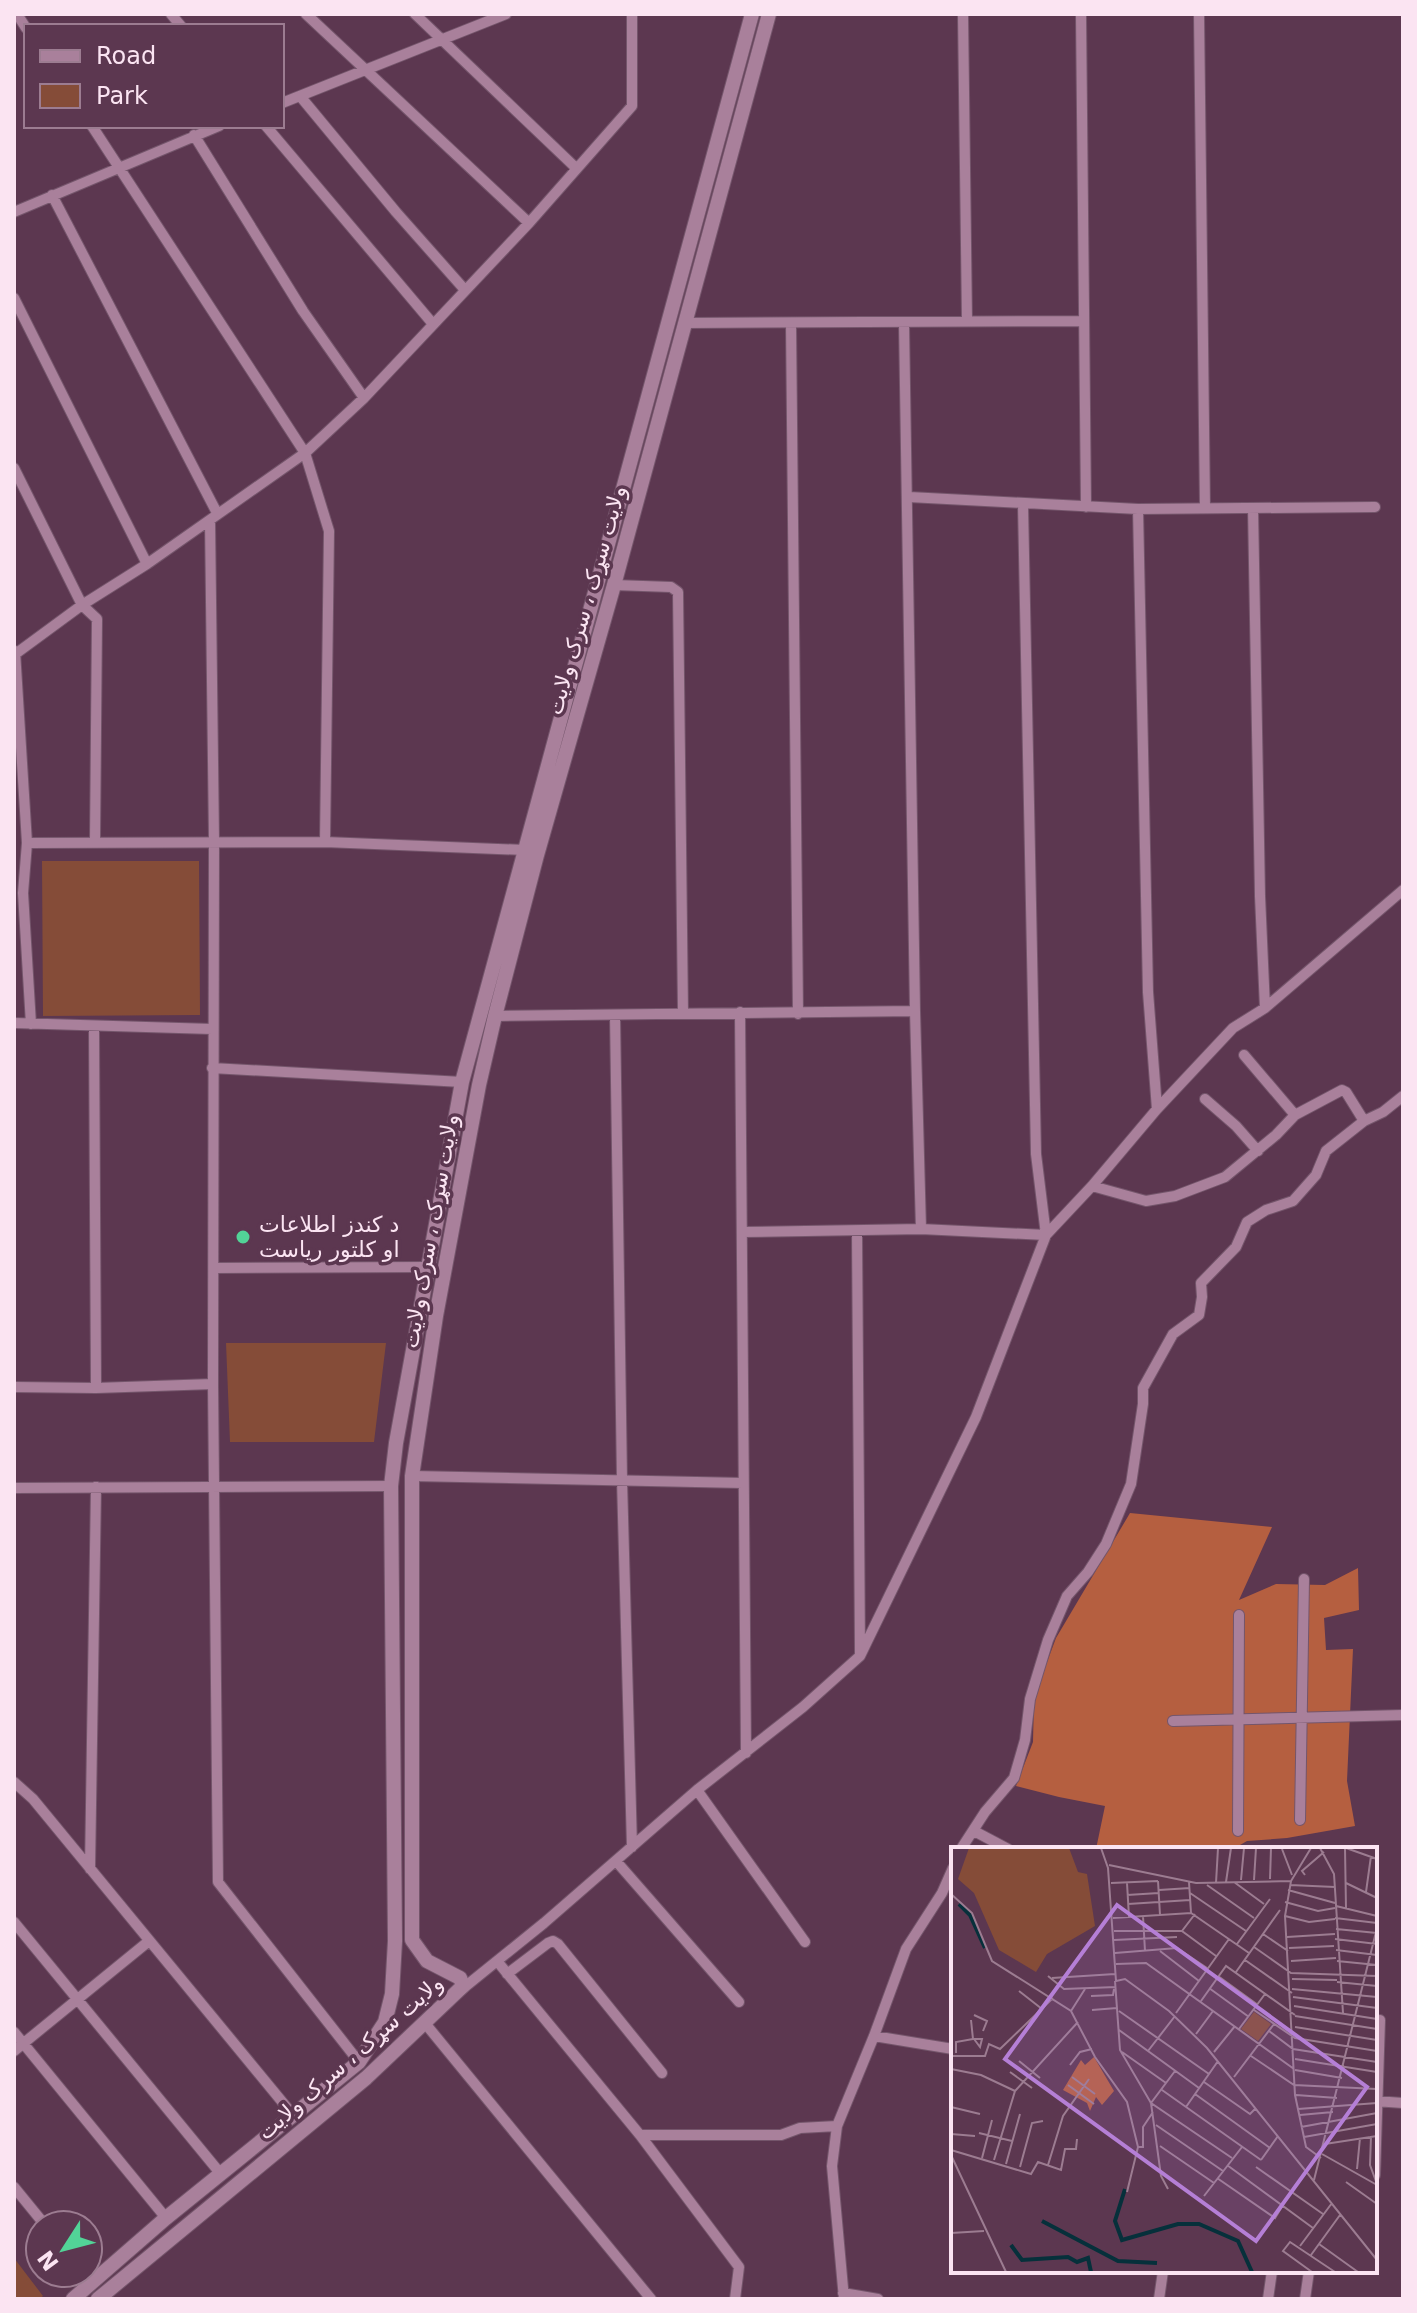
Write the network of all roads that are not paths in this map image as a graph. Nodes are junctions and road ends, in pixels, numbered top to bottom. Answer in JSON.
{"nodes":[{"id":1,"x":306,"y":14,"type":"edge"},
{"id":2,"x":415,"y":14,"type":"edge"},
{"id":3,"x":506,"y":14,"type":"edge"},
{"id":4,"x":632,"y":14,"type":"edge"},
{"id":5,"x":752,"y":14,"type":"edge"},
{"id":6,"x":769,"y":14,"type":"edge"},
{"id":7,"x":963,"y":14,"type":"edge"},
{"id":8,"x":1081,"y":14,"type":"edge"},
{"id":9,"x":1199,"y":14,"type":"edge"},
{"id":10,"x":439,"y":38,"type":"junction"},
{"id":11,"x":364,"y":69,"type":"junction"},
{"id":12,"x":300,"y":96,"type":"junction"},
{"id":13,"x":284,"y":102,"type":"edge"},
{"id":14,"x":93,"y":128,"type":"edge"},
{"id":15,"x":213,"y":128,"type":"edge"},
{"id":16,"x":268,"y":128,"type":"edge"},
{"id":17,"x":194,"y":135,"type":"junction"},
{"id":18,"x":119,"y":166,"type":"junction"},
{"id":19,"x":576,"y":168,"type":"junction"},
{"id":20,"x":52,"y":195,"type":"junction"},
{"id":21,"x":14,"y":212,"type":"edge"},
{"id":22,"x":529,"y":223,"type":"junction"},
{"id":23,"x":465,"y":290,"type":"junction"},
{"id":24,"x":14,"y":298,"type":"edge"},
{"id":25,"x":967,"y":321,"type":"junction"},
{"id":26,"x":1083,"y":321,"type":"junction"},
{"id":27,"x":685,"y":323,"type":"junction"},
{"id":28,"x":791,"y":323,"type":"junction"},
{"id":29,"x":904,"y":323,"type":"junction"},
{"id":30,"x":433,"y":324,"type":"junction"},
{"id":31,"x":364,"y":398,"type":"junction"},
{"id":32,"x":305,"y":453,"type":"junction"},
{"id":33,"x":14,"y":468,"type":"edge"},
{"id":34,"x":909,"y":497,"type":"junction"},
{"id":35,"x":1023,"y":505,"type":"junction"},
{"id":36,"x":1086,"y":507,"type":"junction"},
{"id":37,"x":1375,"y":507,"type":"dead end"},
{"id":38,"x":1205,"y":508,"type":"junction"},
{"id":39,"x":1253,"y":508,"type":"junction"},
{"id":40,"x":1138,"y":509,"type":"junction"},
{"id":41,"x":213,"y":517,"type":"junction"},
{"id":42,"x":147,"y":564,"type":"junction"},
{"id":43,"x":614,"y":585,"type":"junction"},
{"id":44,"x":82,"y":605,"type":"junction"},
{"id":45,"x":15,"y":653,"type":"edge"},
{"id":46,"x":19,"y":784,"type":"edge"},
{"id":47,"x":95,"y":841,"type":"junction"},
{"id":48,"x":214,"y":841,"type":"junction"},
{"id":49,"x":325,"y":842,"type":"junction"},
{"id":50,"x":27,"y":843,"type":"junction"},
{"id":51,"x":525,"y":850,"type":"junction"},
{"id":52,"x":1403,"y":890,"type":"edge"},
{"id":53,"x":18,"y":893,"type":"edge"},
{"id":54,"x":1265,"y":1008,"type":"junction"},
{"id":55,"x":915,"y":1011,"type":"junction"},
{"id":56,"x":740,"y":1012,"type":"junction"},
{"id":57,"x":683,"y":1013,"type":"junction"},
{"id":58,"x":798,"y":1014,"type":"junction"},
{"id":59,"x":615,"y":1015,"type":"junction"},
{"id":60,"x":495,"y":1016,"type":"junction"},
{"id":61,"x":14,"y":1023,"type":"edge"},
{"id":62,"x":31,"y":1024,"type":"junction"},
{"id":63,"x":94,"y":1026,"type":"junction"},
{"id":64,"x":212,"y":1029,"type":"junction"},
{"id":65,"x":1244,"y":1055,"type":"dead end"},
{"id":66,"x":212,"y":1068,"type":"junction"},
{"id":67,"x":462,"y":1082,"type":"junction"},
{"id":68,"x":1403,"y":1096,"type":"edge"},
{"id":69,"x":1205,"y":1099,"type":"dead end"},
{"id":70,"x":1157,"y":1109,"type":"junction"},
{"id":71,"x":1295,"y":1115,"type":"junction"},
{"id":72,"x":1364,"y":1121,"type":"junction"},
{"id":73,"x":1258,"y":1151,"type":"junction"},
{"id":74,"x":1092,"y":1186,"type":"junction"},
{"id":75,"x":921,"y":1229,"type":"junction"},
{"id":76,"x":857,"y":1231,"type":"junction"},
{"id":77,"x":742,"y":1232,"type":"junction"},
{"id":78,"x":1046,"y":1235,"type":"junction"},
{"id":79,"x":427,"y":1267,"type":"junction"},
{"id":80,"x":214,"y":1268,"type":"junction"},
{"id":81,"x":213,"y":1384,"type":"junction"},
{"id":82,"x":14,"y":1387,"type":"edge"},
{"id":83,"x":96,"y":1388,"type":"junction"},
{"id":84,"x":412,"y":1476,"type":"junction"},
{"id":85,"x":622,"y":1480,"type":"junction"},
{"id":86,"x":743,"y":1483,"type":"junction"},
{"id":87,"x":391,"y":1486,"type":"junction"},
{"id":88,"x":96,"y":1487,"type":"junction"},
{"id":89,"x":14,"y":1488,"type":"edge"},
{"id":90,"x":214,"y":1489,"type":"junction"},
{"id":91,"x":1304,"y":1579,"type":"dead end"},
{"id":92,"x":1239,"y":1615,"type":"dead end"},
{"id":93,"x":860,"y":1656,"type":"junction"},
{"id":94,"x":1403,"y":1715,"type":"edge"},
{"id":95,"x":1302,"y":1717,"type":"junction"},
{"id":96,"x":1238,"y":1719,"type":"junction"},
{"id":97,"x":1173,"y":1721,"type":"dead end"},
{"id":98,"x":746,"y":1753,"type":"junction"},
{"id":99,"x":14,"y":1782,"type":"edge"},
{"id":100,"x":697,"y":1790,"type":"junction"},
{"id":101,"x":1300,"y":1820,"type":"dead end"},
{"id":102,"x":974,"y":1831,"type":"junction"},
{"id":103,"x":1238,"y":1831,"type":"dead end"},
{"id":104,"x":632,"y":1847,"type":"junction"},
{"id":105,"x":962,"y":1847,"type":"edge"},
{"id":106,"x":1004,"y":1847,"type":"edge"},
{"id":107,"x":616,"y":1861,"type":"junction"},
{"id":108,"x":90,"y":1869,"type":"junction"},
{"id":109,"x":951,"y":1873,"type":"edge"},
{"id":110,"x":14,"y":1922,"type":"edge"},
{"id":111,"x":412,"y":1940,"type":"junction"},
{"id":112,"x":149,"y":1941,"type":"junction"},
{"id":113,"x":395,"y":1941,"type":"junction"},
{"id":114,"x":805,"y":1942,"type":"dead end"},
{"id":115,"x":497,"y":1961,"type":"junction"},
{"id":116,"x":507,"y":1974,"type":"junction"},
{"id":117,"x":461,"y":1990,"type":"junction"},
{"id":118,"x":77,"y":1999,"type":"junction"},
{"id":119,"x":739,"y":2002,"type":"dead end"},
{"id":120,"x":1380,"y":2020,"type":"dead end"},
{"id":121,"x":424,"y":2022,"type":"junction"},
{"id":122,"x":14,"y":2032,"type":"edge"},
{"id":123,"x":874,"y":2036,"type":"junction"},
{"id":124,"x":19,"y":2048,"type":"edge"},
{"id":125,"x":951,"y":2049,"type":"edge"},
{"id":126,"x":359,"y":2062,"type":"junction"},
{"id":127,"x":662,"y":2073,"type":"dead end"},
{"id":128,"x":1377,"y":2101,"type":"edge"},
{"id":129,"x":1403,"y":2103,"type":"edge"},
{"id":130,"x":293,"y":2115,"type":"junction"},
{"id":131,"x":837,"y":2126,"type":"junction"},
{"id":132,"x":640,"y":2135,"type":"junction"},
{"id":133,"x":220,"y":2173,"type":"junction"},
{"id":134,"x":15,"y":2190,"type":"edge"},
{"id":135,"x":31,"y":2209,"type":"edge"},
{"id":136,"x":166,"y":2218,"type":"junction"},
{"id":137,"x":104,"y":2266,"type":"edge"},
{"id":138,"x":1163,"y":2273,"type":"edge"},
{"id":139,"x":1272,"y":2273,"type":"edge"},
{"id":140,"x":1309,"y":2273,"type":"edge"},
{"id":141,"x":843,"y":2296,"type":"edge"},
{"id":142,"x":98,"y":2299,"type":"edge"},
{"id":143,"x":651,"y":2299,"type":"edge"},
{"id":144,"x":735,"y":2299,"type":"edge"},
{"id":145,"x":878,"y":2299,"type":"edge"},
{"id":146,"x":1159,"y":2299,"type":"edge"},
{"id":147,"x":1268,"y":2299,"type":"edge"},
{"id":148,"x":1305,"y":2299,"type":"edge"}],
"edges":[{"from":1,"to":11,"type":"street"},
{"from":2,"to":10,"type":"street"},
{"from":3,"to":10,"type":"street"},
{"from":4,"to":19,"type":"street"},
{"from":5,"to":51,"type":"main road","name":"ولایت سړک ، سرک ولایت"},
{"from":6,"to":27,"type":"main road","name":"ولایت سړک ، سرک ولایت"},
{"from":7,"to":25,"type":"street"},
{"from":8,"to":26,"type":"street"},
{"from":9,"to":38,"type":"street"},
{"from":10,"to":11,"type":"street"},
{"from":10,"to":19,"type":"street"},
{"from":11,"to":12,"type":"street"},
{"from":11,"to":22,"type":"street"},
{"from":12,"to":13,"type":"street"},
{"from":12,"to":23,"type":"street"},
{"from":14,"to":18,"type":"street"},
{"from":15,"to":17,"type":"street"},
{"from":16,"to":30,"type":"street"},
{"from":17,"to":18,"type":"street"},
{"from":17,"to":31,"type":"street"},
{"from":18,"to":20,"type":"street"},
{"from":18,"to":32,"type":"street"},
{"from":19,"to":22,"type":"street"},
{"from":20,"to":21,"type":"street"},
{"from":20,"to":41,"type":"street"},
{"from":22,"to":23,"type":"street"},
{"from":23,"to":30,"type":"street"},
{"from":24,"to":42,"type":"street"},
{"from":25,"to":26,"type":"street"},
{"from":25,"to":29,"type":"street"},
{"from":26,"to":36,"type":"street"},
{"from":27,"to":28,"type":"street"},
{"from":27,"to":43,"type":"main road","name":"ولایت سړک ، سرک ولایت"},
{"from":28,"to":29,"type":"street"},
{"from":28,"to":58,"type":"street"},
{"from":29,"to":34,"type":"street"},
{"from":30,"to":31,"type":"street"},
{"from":31,"to":32,"type":"street"},
{"from":32,"to":41,"type":"street"},
{"from":32,"to":49,"type":"street"},
{"from":33,"to":44,"type":"street"},
{"from":34,"to":35,"type":"street"},
{"from":34,"to":55,"type":"street"},
{"from":35,"to":36,"type":"street"},
{"from":35,"to":78,"type":"street"},
{"from":36,"to":40,"type":"street"},
{"from":37,"to":39,"type":"street"},
{"from":38,"to":39,"type":"street"},
{"from":38,"to":40,"type":"street"},
{"from":39,"to":54,"type":"street"},
{"from":40,"to":70,"type":"street"},
{"from":41,"to":42,"type":"street"},
{"from":41,"to":48,"type":"street"},
{"from":42,"to":44,"type":"street"},
{"from":43,"to":57,"type":"street"},
{"from":43,"to":60,"type":"main road","name":"ولایت سړک ، سرک ولایت"},
{"from":44,"to":45,"type":"street"},
{"from":44,"to":47,"type":"street"},
{"from":45,"to":46,"type":"street"},
{"from":46,"to":50,"type":"street"},
{"from":47,"to":48,"type":"street"},
{"from":47,"to":50,"type":"street"},
{"from":48,"to":49,"type":"street"},
{"from":48,"to":64,"type":"street"},
{"from":49,"to":51,"type":"street"},
{"from":50,"to":53,"type":"street"},
{"from":51,"to":67,"type":"main road","name":"ولایت سړک ، سرک ولایت"},
{"from":52,"to":54,"type":"street"},
{"from":53,"to":62,"type":"street"},
{"from":54,"to":70,"type":"street"},
{"from":55,"to":58,"type":"street"},
{"from":55,"to":75,"type":"street"},
{"from":56,"to":57,"type":"street"},
{"from":56,"to":58,"type":"street"},
{"from":56,"to":77,"type":"street"},
{"from":57,"to":59,"type":"street"},
{"from":59,"to":60,"type":"street"},
{"from":59,"to":85,"type":"street"},
{"from":60,"to":84,"type":"main road","name":"ولایت سړک ، سرک ولایت"},
{"from":61,"to":62,"type":"street"},
{"from":62,"to":63,"type":"street"},
{"from":63,"to":64,"type":"street"},
{"from":63,"to":83,"type":"street"},
{"from":64,"to":66,"type":"street"},
{"from":65,"to":71,"type":"street"},
{"from":66,"to":67,"type":"street"},
{"from":66,"to":80,"type":"street"},
{"from":67,"to":79,"type":"main road","name":"ولایت سړک ، سرک ولایت"},
{"from":68,"to":72,"type":"street"},
{"from":69,"to":73,"type":"street"},
{"from":70,"to":74,"type":"street"},
{"from":71,"to":72,"type":"street"},
{"from":71,"to":73,"type":"street"},
{"from":72,"to":102,"type":"street"},
{"from":73,"to":74,"type":"street"},
{"from":74,"to":78,"type":"street"},
{"from":75,"to":76,"type":"street"},
{"from":75,"to":78,"type":"street"},
{"from":76,"to":77,"type":"street"},
{"from":76,"to":93,"type":"street"},
{"from":77,"to":86,"type":"street"},
{"from":78,"to":93,"type":"street"},
{"from":79,"to":80,"type":"street"},
{"from":79,"to":87,"type":"main road","name":"ولایت سړک ، سرک ولایت"},
{"from":80,"to":81,"type":"street"},
{"from":81,"to":83,"type":"street"},
{"from":81,"to":90,"type":"street"},
{"from":82,"to":83,"type":"street"},
{"from":84,"to":85,"type":"street"},
{"from":84,"to":111,"type":"main road","name":"ولایت سړک ، سرک ولایت"},
{"from":85,"to":86,"type":"street"},
{"from":85,"to":104,"type":"street"},
{"from":86,"to":98,"type":"street"},
{"from":87,"to":90,"type":"street"},
{"from":87,"to":113,"type":"main road","name":"ولایت سړک ، سرک ولایت"},
{"from":88,"to":89,"type":"street"},
{"from":88,"to":90,"type":"street"},
{"from":88,"to":108,"type":"street"},
{"from":90,"to":126,"type":"street"},
{"from":91,"to":95,"type":"street"},
{"from":92,"to":96,"type":"street"},
{"from":93,"to":98,"type":"street"},
{"from":94,"to":95,"type":"street"},
{"from":95,"to":96,"type":"street"},
{"from":95,"to":101,"type":"street"},
{"from":96,"to":97,"type":"street"},
{"from":96,"to":103,"type":"street"},
{"from":98,"to":100,"type":"street"},
{"from":99,"to":108,"type":"street"},
{"from":100,"to":104,"type":"street"},
{"from":100,"to":114,"type":"street"},
{"from":102,"to":105,"type":"street"},
{"from":102,"to":106,"type":"street"},
{"from":104,"to":107,"type":"street"},
{"from":107,"to":115,"type":"street"},
{"from":107,"to":119,"type":"street"},
{"from":108,"to":112,"type":"street"},
{"from":109,"to":123,"type":"street"},
{"from":110,"to":118,"type":"street"},
{"from":111,"to":113,"type":"main road"},
{"from":111,"to":117,"type":"main road","name":"ولایت سړک ، سرک ولایت"},
{"from":112,"to":118,"type":"street"},
{"from":112,"to":130,"type":"street"},
{"from":113,"to":126,"type":"main road","name":"ولایت سړک ، سرک ولایت"},
{"from":115,"to":116,"type":"street"},
{"from":115,"to":117,"type":"street"},
{"from":116,"to":127,"type":"street"},
{"from":116,"to":132,"type":"street"},
{"from":117,"to":121,"type":"main road","name":"ولایت سړک ، سرک ولایت"},
{"from":118,"to":124,"type":"street"},
{"from":118,"to":133,"type":"street"},
{"from":120,"to":128,"type":"street"},
{"from":121,"to":142,"type":"main road","name":"ولایت سړک ، سرک ولایت"},
{"from":121,"to":143,"type":"street"},
{"from":122,"to":124,"type":"street"},
{"from":123,"to":125,"type":"street"},
{"from":123,"to":131,"type":"street"},
{"from":124,"to":136,"type":"street"},
{"from":126,"to":130,"type":"main road","name":"ولایت سړک ، سرک ولایت"},
{"from":128,"to":129,"type":"street"},
{"from":130,"to":133,"type":"main road","name":"ولایت سړک ، سرک ولایت"},
{"from":131,"to":132,"type":"street"},
{"from":131,"to":141,"type":"street"},
{"from":132,"to":144,"type":"street"},
{"from":133,"to":136,"type":"main road","name":"ولایت سړک ، سرک ولایت"},
{"from":134,"to":135,"type":"street"},
{"from":136,"to":137,"type":"main road","name":"ولایت سړک ، سرک ولایت"},
{"from":138,"to":146,"type":"street"},
{"from":139,"to":147,"type":"street"},
{"from":140,"to":148,"type":"street"},
{"from":141,"to":145,"type":"street"}]}
